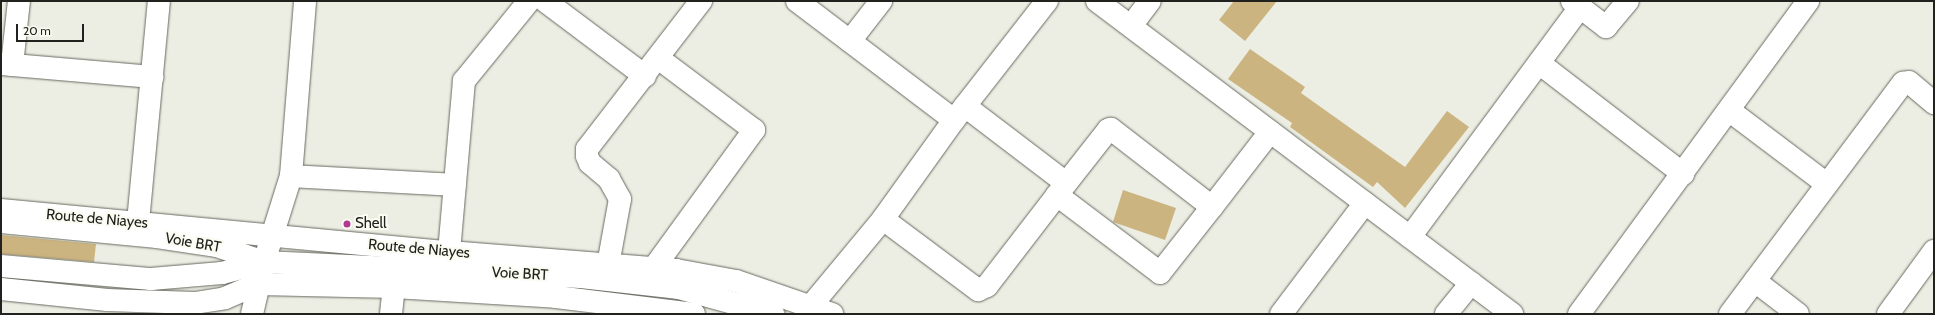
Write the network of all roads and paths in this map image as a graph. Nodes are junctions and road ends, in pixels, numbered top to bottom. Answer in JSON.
{"nodes":[{"id":1,"x":19,"y":1,"type":"edge"},
{"id":2,"x":159,"y":1,"type":"edge"},
{"id":3,"x":305,"y":1,"type":"edge"},
{"id":4,"x":529,"y":1,"type":"edge"},
{"id":5,"x":545,"y":1,"type":"edge"},
{"id":6,"x":701,"y":1,"type":"edge"},
{"id":7,"x":798,"y":1,"type":"edge"},
{"id":8,"x":881,"y":1,"type":"edge"},
{"id":9,"x":1047,"y":1,"type":"edge"},
{"id":10,"x":1097,"y":1,"type":"edge"},
{"id":11,"x":1150,"y":1,"type":"edge"},
{"id":12,"x":1628,"y":1,"type":"edge"},
{"id":13,"x":1808,"y":1,"type":"edge"},
{"id":14,"x":1576,"y":4,"type":"edge"},
{"id":15,"x":1131,"y":26,"type":"junction"},
{"id":16,"x":850,"y":41,"type":"junction"},
{"id":17,"x":658,"y":58,"type":"junction"},
{"id":18,"x":1539,"y":63,"type":"junction"},
{"id":19,"x":7,"y":64,"type":"edge"},
{"id":20,"x":645,"y":76,"type":"junction"},
{"id":21,"x":152,"y":77,"type":"junction"},
{"id":22,"x":1932,"y":96,"type":"edge"},
{"id":23,"x":1730,"y":111,"type":"junction"},
{"id":24,"x":960,"y":113,"type":"junction"},
{"id":25,"x":1270,"y":132,"type":"junction"},
{"id":26,"x":1683,"y":174,"type":"junction"},
{"id":27,"x":292,"y":176,"type":"junction"},
{"id":28,"x":455,"y":184,"type":"junction"},
{"id":29,"x":1826,"y":184,"type":"junction"},
{"id":30,"x":1061,"y":189,"type":"junction"},
{"id":31,"x":1365,"y":203,"type":"junction"},
{"id":32,"x":1212,"y":207,"type":"junction"},
{"id":33,"x":1,"y":210,"type":"edge"},
{"id":34,"x":883,"y":219,"type":"junction"},
{"id":35,"x":1,"y":222,"type":"edge"},
{"id":36,"x":138,"y":222,"type":"junction"},
{"id":37,"x":274,"y":236,"type":"junction"},
{"id":38,"x":1410,"y":237,"type":"junction"},
{"id":39,"x":1934,"y":251,"type":"edge"},
{"id":40,"x":448,"y":252,"type":"junction"},
{"id":41,"x":264,"y":262,"type":"junction"},
{"id":42,"x":608,"y":265,"type":"junction"},
{"id":43,"x":1,"y":266,"type":"edge"},
{"id":44,"x":653,"y":269,"type":"junction"},
{"id":45,"x":1755,"y":281,"type":"junction"},
{"id":46,"x":1471,"y":282,"type":"junction"},
{"id":47,"x":258,"y":284,"type":"junction"},
{"id":48,"x":394,"y":287,"type":"junction"},
{"id":49,"x":1,"y":289,"type":"edge"},
{"id":50,"x":810,"y":307,"type":"junction"},
{"id":51,"x":688,"y":313,"type":"edge"},
{"id":52,"x":252,"y":314,"type":"edge"},
{"id":53,"x":391,"y":314,"type":"edge"},
{"id":54,"x":773,"y":314,"type":"edge"},
{"id":55,"x":832,"y":314,"type":"edge"},
{"id":56,"x":1282,"y":314,"type":"edge"},
{"id":57,"x":1446,"y":314,"type":"edge"},
{"id":58,"x":1512,"y":314,"type":"edge"},
{"id":59,"x":1579,"y":314,"type":"edge"},
{"id":60,"x":1730,"y":314,"type":"edge"},
{"id":61,"x":1798,"y":314,"type":"edge"},
{"id":62,"x":1888,"y":314,"type":"edge"}],
"edges":[{"from":1,"to":19,"type":"street"},
{"from":2,"to":21,"type":"street"},
{"from":3,"to":27,"type":"street"},
{"from":4,"to":28,"type":"street"},
{"from":5,"to":20,"type":"street"},
{"from":6,"to":17,"type":"street"},
{"from":7,"to":16,"type":"street"},
{"from":8,"to":16,"type":"street"},
{"from":9,"to":24,"type":"street"},
{"from":10,"to":15,"type":"street"},
{"from":11,"to":15,"type":"street"},
{"from":12,"to":14,"type":"street"},
{"from":13,"to":23,"type":"street"},
{"from":14,"to":18,"type":"street"},
{"from":15,"to":25,"type":"street"},
{"from":16,"to":24,"type":"street"},
{"from":17,"to":20,"type":"street"},
{"from":17,"to":44,"type":"street"},
{"from":18,"to":26,"type":"street"},
{"from":18,"to":38,"type":"street"},
{"from":19,"to":21,"type":"street"},
{"from":20,"to":42,"type":"street"},
{"from":21,"to":36,"type":"street"},
{"from":22,"to":29,"type":"street"},
{"from":23,"to":26,"type":"street"},
{"from":23,"to":29,"type":"street"},
{"from":24,"to":30,"type":"street"},
{"from":24,"to":34,"type":"street"},
{"from":25,"to":31,"type":"street"},
{"from":25,"to":32,"type":"street"},
{"from":26,"to":59,"type":"street"},
{"from":27,"to":28,"type":"street"},
{"from":27,"to":37,"type":"street"},
{"from":28,"to":40,"type":"street"},
{"from":29,"to":45,"type":"street"},
{"from":30,"to":32,"type":"street"},
{"from":30,"to":32,"type":"street"},
{"from":30,"to":34,"type":"street"},
{"from":31,"to":38,"type":"street"},
{"from":31,"to":56,"type":"street"},
{"from":33,"to":36,"type":"street","name":"Route de Niayes"},
{"from":34,"to":50,"type":"street"},
{"from":35,"to":41,"type":"street","name":"Voie BRT"},
{"from":36,"to":37,"type":"street","name":"Route de Niayes"},
{"from":37,"to":40,"type":"street","name":"Route de Niayes"},
{"from":37,"to":41,"type":"street"},
{"from":38,"to":46,"type":"street"},
{"from":39,"to":62,"type":"street"},
{"from":40,"to":42,"type":"street","name":"Route de Niayes"},
{"from":41,"to":43,"type":"street","name":"Voie BRT"},
{"from":41,"to":47,"type":"street"},
{"from":41,"to":54,"type":"street","name":"Voie BRT"},
{"from":42,"to":44,"type":"street","name":"Route de Niayes"},
{"from":44,"to":50,"type":"street","name":"Route de Niayes"},
{"from":45,"to":60,"type":"street"},
{"from":45,"to":61,"type":"street"},
{"from":46,"to":57,"type":"street"},
{"from":46,"to":58,"type":"street"},
{"from":47,"to":48,"type":"street"},
{"from":47,"to":49,"type":"street"},
{"from":47,"to":52,"type":"street"},
{"from":48,"to":51,"type":"street"},
{"from":48,"to":53,"type":"street"},
{"from":50,"to":55,"type":"street","name":"Route de Niayes"}]}
